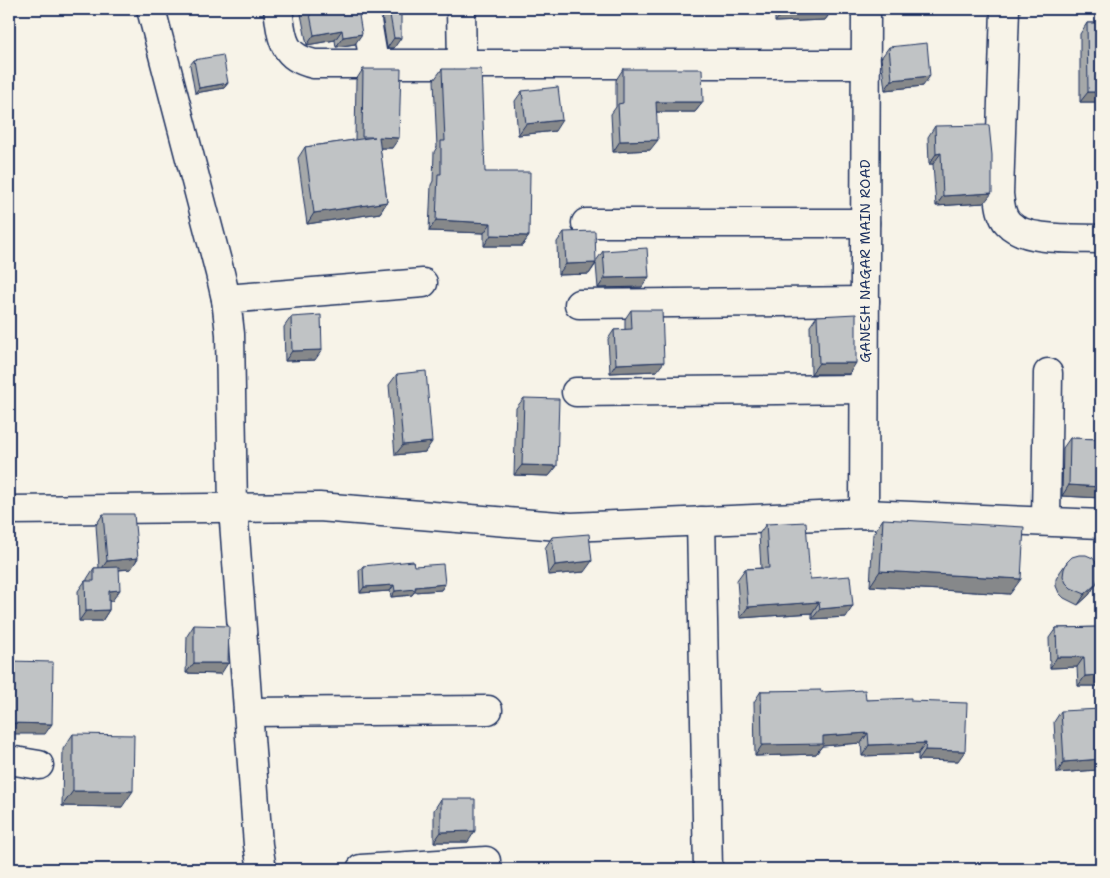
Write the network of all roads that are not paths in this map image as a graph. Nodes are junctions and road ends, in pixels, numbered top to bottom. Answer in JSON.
{"nodes":[{"id":1,"x":151,"y":9,"type":"edge"},
{"id":2,"x":278,"y":9,"type":"edge"},
{"id":3,"x":365,"y":9,"type":"edge"},
{"id":4,"x":461,"y":9,"type":"edge"},
{"id":5,"x":866,"y":9,"type":"edge"},
{"id":6,"x":1004,"y":9,"type":"edge"},
{"id":7,"x":374,"y":63,"type":"junction"},
{"id":8,"x":866,"y":64,"type":"junction"},
{"id":9,"x":462,"y":65,"type":"junction"},
{"id":10,"x":586,"y":223,"type":"dead end"},
{"id":11,"x":866,"y":223,"type":"junction"},
{"id":12,"x":1101,"y":239,"type":"edge"},
{"id":13,"x":423,"y":283,"type":"dead end"},
{"id":14,"x":226,"y":299,"type":"junction"},
{"id":15,"x":865,"y":301,"type":"junction"},
{"id":16,"x":580,"y":304,"type":"dead end"},
{"id":17,"x":1048,"y":373,"type":"dead end"},
{"id":18,"x":864,"y":389,"type":"junction"},
{"id":19,"x":576,"y":392,"type":"dead end"},
{"id":20,"x":233,"y":508,"type":"junction"},
{"id":21,"x":9,"y":510,"type":"edge"},
{"id":22,"x":864,"y":514,"type":"junction"},
{"id":23,"x":701,"y":521,"type":"junction"},
{"id":24,"x":1046,"y":521,"type":"junction"},
{"id":25,"x":1101,"y":524,"type":"edge"},
{"id":26,"x":488,"y":710,"type":"dead end"},
{"id":27,"x":248,"y":712,"type":"junction"},
{"id":28,"x":9,"y":760,"type":"edge"},
{"id":29,"x":39,"y":765,"type":"dead end"},
{"id":30,"x":486,"y":861,"type":"dead end"},
{"id":31,"x":262,"y":869,"type":"edge"},
{"id":32,"x":361,"y":869,"type":"edge"},
{"id":33,"x":708,"y":869,"type":"edge"}],
"edges":[{"from":1,"to":14,"type":"street"},
{"from":2,"to":7,"type":"street"},
{"from":3,"to":7,"type":"street"},
{"from":4,"to":9,"type":"street"},
{"from":5,"to":8,"type":"street","name":"GANESH NAGAR MAIN ROAD"},
{"from":6,"to":12,"type":"street"},
{"from":7,"to":9,"type":"street"},
{"from":8,"to":9,"type":"street"},
{"from":8,"to":11,"type":"street","name":"GANESH NAGAR MAIN ROAD"},
{"from":10,"to":11,"type":"street"},
{"from":11,"to":15,"type":"street","name":"GANESH NAGAR MAIN ROAD"},
{"from":13,"to":14,"type":"street"},
{"from":14,"to":20,"type":"street"},
{"from":15,"to":16,"type":"street"},
{"from":15,"to":18,"type":"street","name":"GANESH NAGAR MAIN ROAD"},
{"from":17,"to":24,"type":"street"},
{"from":18,"to":19,"type":"street"},
{"from":18,"to":22,"type":"street","name":"GANESH NAGAR MAIN ROAD"},
{"from":20,"to":21,"type":"street"},
{"from":20,"to":23,"type":"street"},
{"from":20,"to":27,"type":"street"},
{"from":22,"to":23,"type":"street"},
{"from":22,"to":24,"type":"street"},
{"from":23,"to":33,"type":"street"},
{"from":24,"to":25,"type":"street"},
{"from":26,"to":27,"type":"street"},
{"from":27,"to":31,"type":"street"},
{"from":28,"to":29,"type":"street"},
{"from":30,"to":32,"type":"street"}]}
